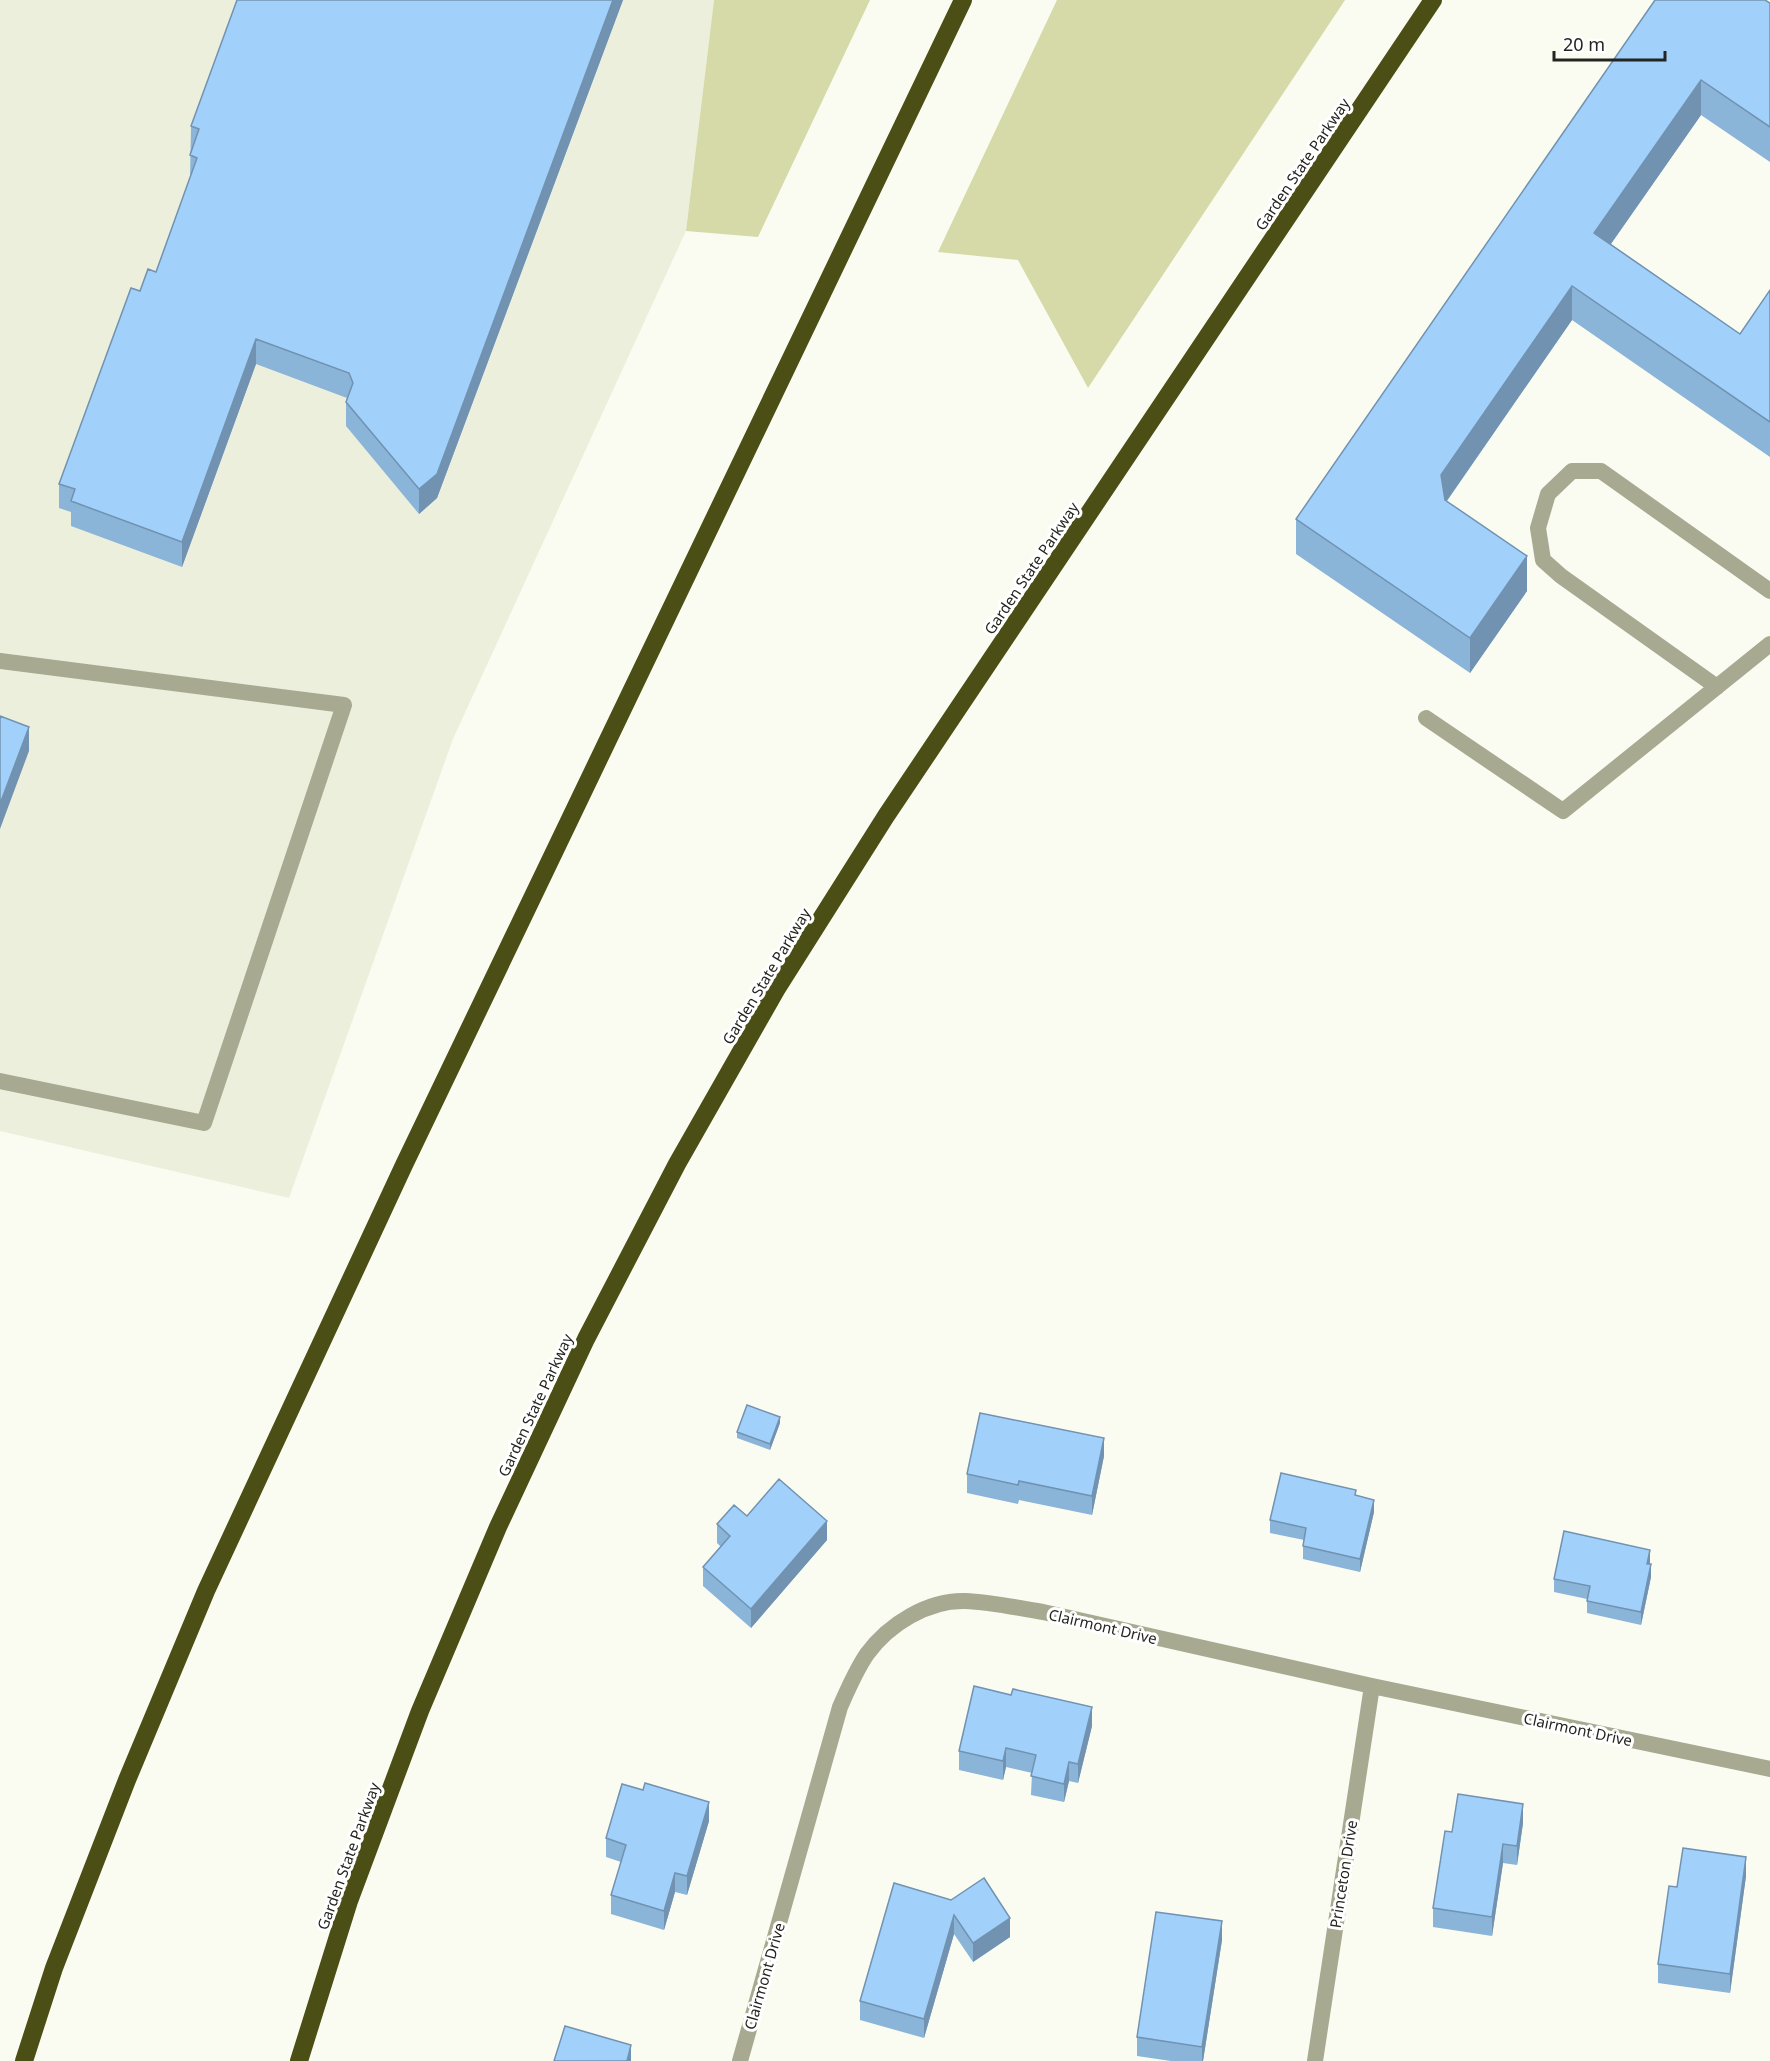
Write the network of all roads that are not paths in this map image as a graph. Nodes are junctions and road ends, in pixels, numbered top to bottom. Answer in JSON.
{"nodes":[{"id":1,"x":963,"y":0,"type":"edge"},
{"id":2,"x":1433,"y":0,"type":"edge"},
{"id":3,"x":1770,"y":591,"type":"edge"},
{"id":4,"x":1770,"y":644,"type":"edge"},
{"id":5,"x":0,"y":661,"type":"edge"},
{"id":6,"x":1717,"y":687,"type":"junction"},
{"id":7,"x":1426,"y":718,"type":"dead end"},
{"id":8,"x":0,"y":1081,"type":"edge"},
{"id":9,"x":1372,"y":1686,"type":"junction"},
{"id":10,"x":1770,"y":1769,"type":"edge"},
{"id":11,"x":24,"y":2061,"type":"edge"},
{"id":12,"x":299,"y":2061,"type":"edge"},
{"id":13,"x":740,"y":2061,"type":"edge"},
{"id":14,"x":1315,"y":2061,"type":"edge"}],
"edges":[{"from":1,"to":11,"type":"highway"},
{"from":2,"to":12,"type":"highway","name":"Garden State Parkway"},
{"from":3,"to":6,"type":"street"},
{"from":4,"to":6,"type":"street"},
{"from":5,"to":8,"type":"street"},
{"from":6,"to":7,"type":"street"},
{"from":9,"to":10,"type":"street","name":"Clairmont Drive"},
{"from":9,"to":13,"type":"street","name":"Clairmont Drive"},
{"from":9,"to":14,"type":"street","name":"Princeton Drive"}]}
